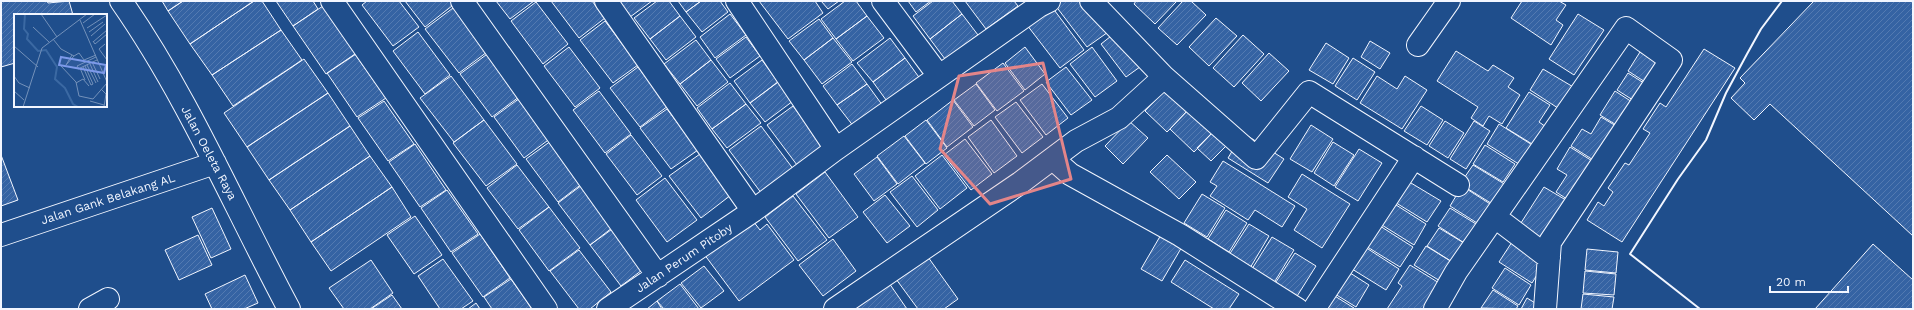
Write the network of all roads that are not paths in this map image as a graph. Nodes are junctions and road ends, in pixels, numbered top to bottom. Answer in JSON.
{"nodes":[{"id":1,"x":120,"y":1,"type":"edge"},
{"id":2,"x":332,"y":1,"type":"edge"},
{"id":3,"x":462,"y":1,"type":"edge"},
{"id":4,"x":606,"y":1,"type":"edge"},
{"id":5,"x":737,"y":1,"type":"edge"},
{"id":6,"x":883,"y":1,"type":"edge"},
{"id":7,"x":1091,"y":1,"type":"edge"},
{"id":8,"x":1449,"y":1,"type":"edge"},
{"id":9,"x":1036,"y":4,"type":"edge"},
{"id":10,"x":1418,"y":45,"type":"dead end"},
{"id":11,"x":939,"y":76,"type":"junction"},
{"id":12,"x":1164,"y":77,"type":"junction"},
{"id":13,"x":836,"y":149,"type":"junction"},
{"id":14,"x":1414,"y":157,"type":"junction"},
{"id":15,"x":1053,"y":159,"type":"junction"},
{"id":16,"x":216,"y":163,"type":"junction"},
{"id":17,"x":1458,"y":185,"type":"dead end"},
{"id":18,"x":756,"y":208,"type":"junction"},
{"id":19,"x":1495,"y":217,"type":"junction"},
{"id":20,"x":1,"y":235,"type":"edge"},
{"id":21,"x":1549,"y":258,"type":"junction"},
{"id":22,"x":658,"y":276,"type":"junction"},
{"id":23,"x":289,"y":309,"type":"edge"},
{"id":24,"x":546,"y":309,"type":"edge"},
{"id":25,"x":608,"y":309,"type":"edge"},
{"id":26,"x":835,"y":309,"type":"edge"},
{"id":27,"x":1297,"y":309,"type":"edge"},
{"id":28,"x":1314,"y":309,"type":"edge"},
{"id":29,"x":1434,"y":309,"type":"edge"},
{"id":30,"x":1545,"y":309,"type":"edge"}],
"edges":[{"from":1,"to":16,"type":"street","name":"Jalan Oeleta Raya"},
{"from":2,"to":24,"type":"street"},
{"from":3,"to":22,"type":"street"},
{"from":4,"to":18,"type":"street"},
{"from":5,"to":13,"type":"street"},
{"from":6,"to":11,"type":"street"},
{"from":7,"to":12,"type":"street"},
{"from":8,"to":10,"type":"street"},
{"from":9,"to":11,"type":"street","name":"Jalan Perum Pitoby"},
{"from":11,"to":13,"type":"street","name":"Jalan Perum Pitoby"},
{"from":12,"to":14,"type":"street"},
{"from":12,"to":15,"type":"street"},
{"from":13,"to":18,"type":"street","name":"Jalan Perum Pitoby"},
{"from":14,"to":17,"type":"street"},
{"from":14,"to":28,"type":"street"},
{"from":15,"to":26,"type":"street"},
{"from":15,"to":27,"type":"street"},
{"from":16,"to":20,"type":"street","name":"Jalan Gank Belakang AL"},
{"from":16,"to":23,"type":"street","name":"Jalan Oeleta Raya"},
{"from":18,"to":22,"type":"street","name":"Jalan Perum Pitoby"},
{"from":19,"to":21,"type":"street"},
{"from":19,"to":21,"type":"street"},
{"from":19,"to":29,"type":"street"},
{"from":21,"to":30,"type":"street"},
{"from":22,"to":25,"type":"street","name":"Jalan Perum Pitoby"}]}
